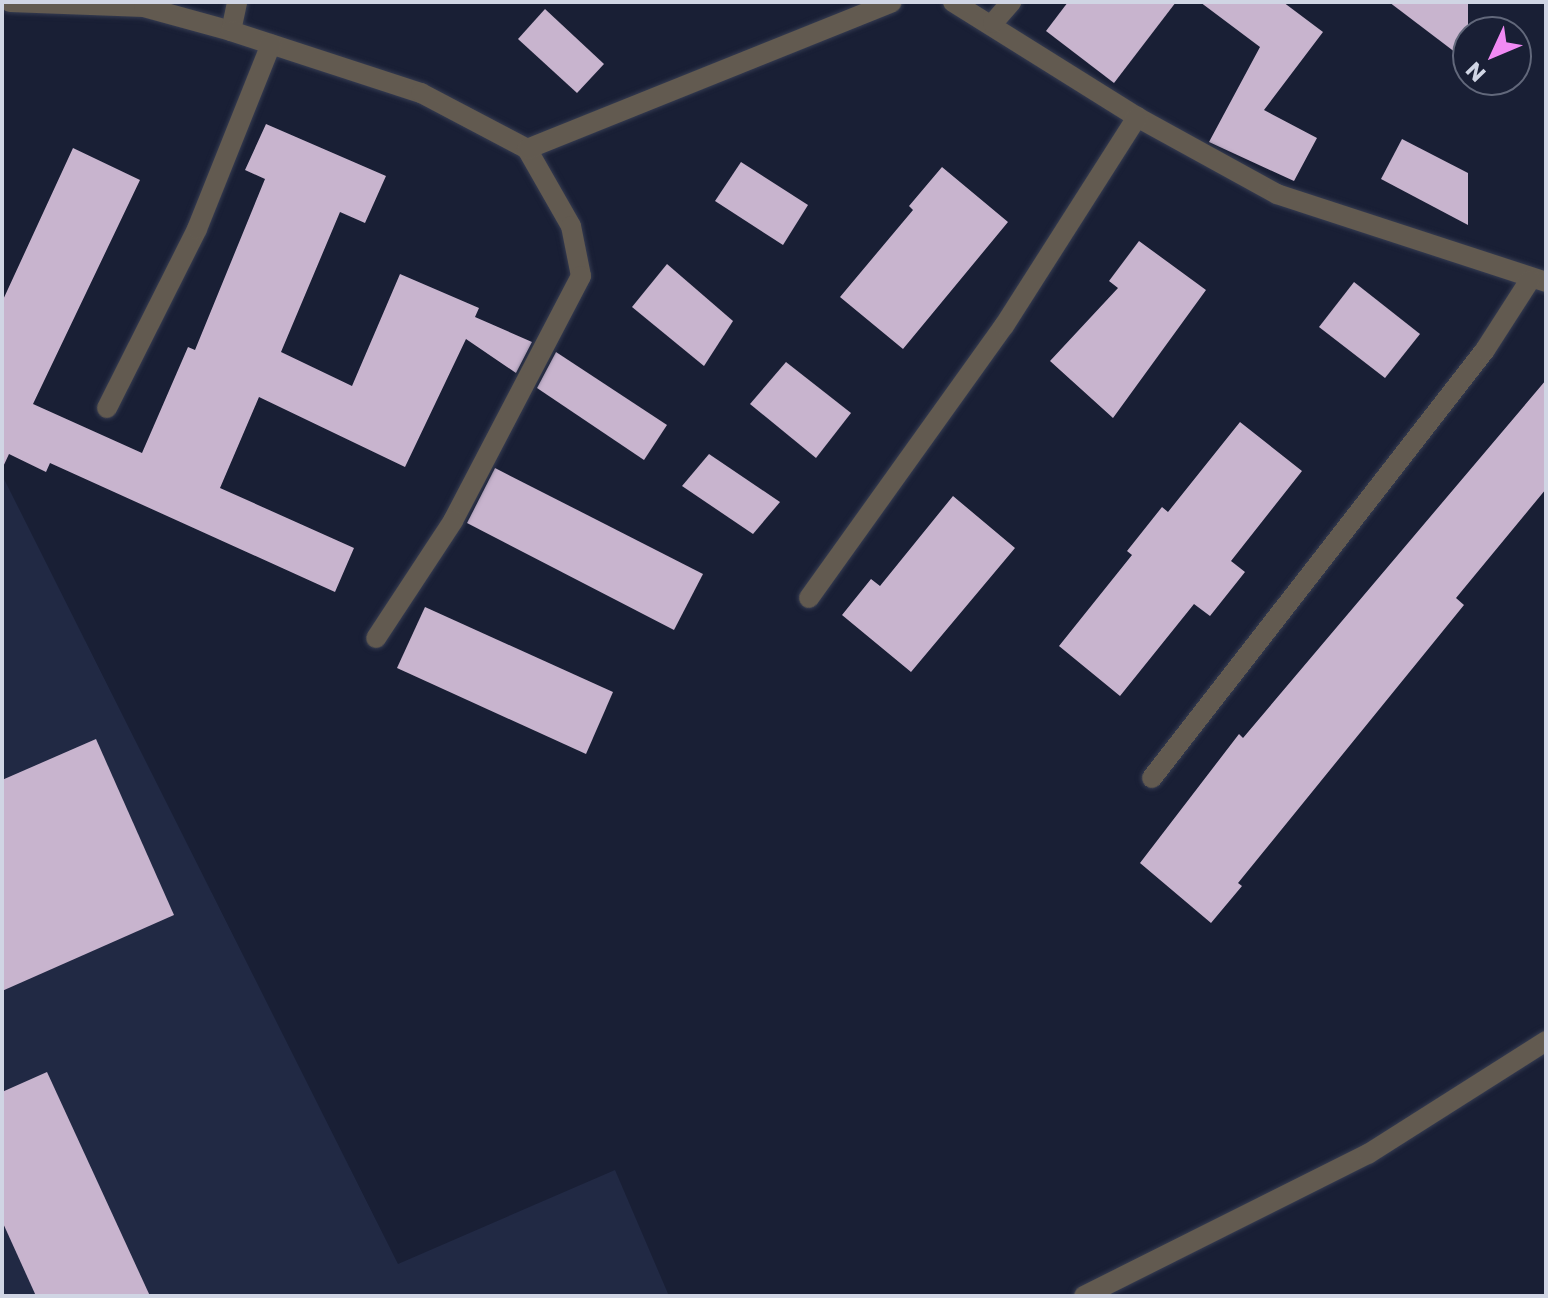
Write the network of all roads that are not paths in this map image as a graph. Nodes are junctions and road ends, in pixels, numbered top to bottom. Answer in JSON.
{"nodes":[{"id":1,"x":10,"y":2,"type":"edge"},
{"id":2,"x":237,"y":2,"type":"edge"},
{"id":3,"x":892,"y":2,"type":"edge"},
{"id":4,"x":953,"y":2,"type":"edge"},
{"id":5,"x":1011,"y":2,"type":"edge"},
{"id":6,"x":993,"y":23,"type":"junction"},
{"id":7,"x":231,"y":31,"type":"junction"},
{"id":8,"x":271,"y":44,"type":"junction"},
{"id":9,"x":1137,"y":117,"type":"junction"},
{"id":10,"x":527,"y":149,"type":"junction"},
{"id":11,"x":1538,"y":281,"type":"edge"},
{"id":12,"x":107,"y":408,"type":"dead end"},
{"id":13,"x":809,"y":598,"type":"dead end"},
{"id":14,"x":376,"y":638,"type":"dead end"},
{"id":15,"x":1152,"y":778,"type":"dead end"},
{"id":16,"x":1546,"y":1041,"type":"edge"},
{"id":17,"x":1084,"y":1296,"type":"edge"}],
"edges":[{"from":1,"to":7,"type":"street"},
{"from":2,"to":7,"type":"street"},
{"from":3,"to":10,"type":"street"},
{"from":4,"to":6,"type":"street"},
{"from":5,"to":6,"type":"street"},
{"from":6,"to":9,"type":"street"},
{"from":7,"to":8,"type":"street"},
{"from":8,"to":10,"type":"street"},
{"from":8,"to":12,"type":"street"},
{"from":9,"to":11,"type":"street"},
{"from":9,"to":13,"type":"street"},
{"from":10,"to":14,"type":"street"},
{"from":11,"to":15,"type":"street"},
{"from":16,"to":17,"type":"street"}]}
